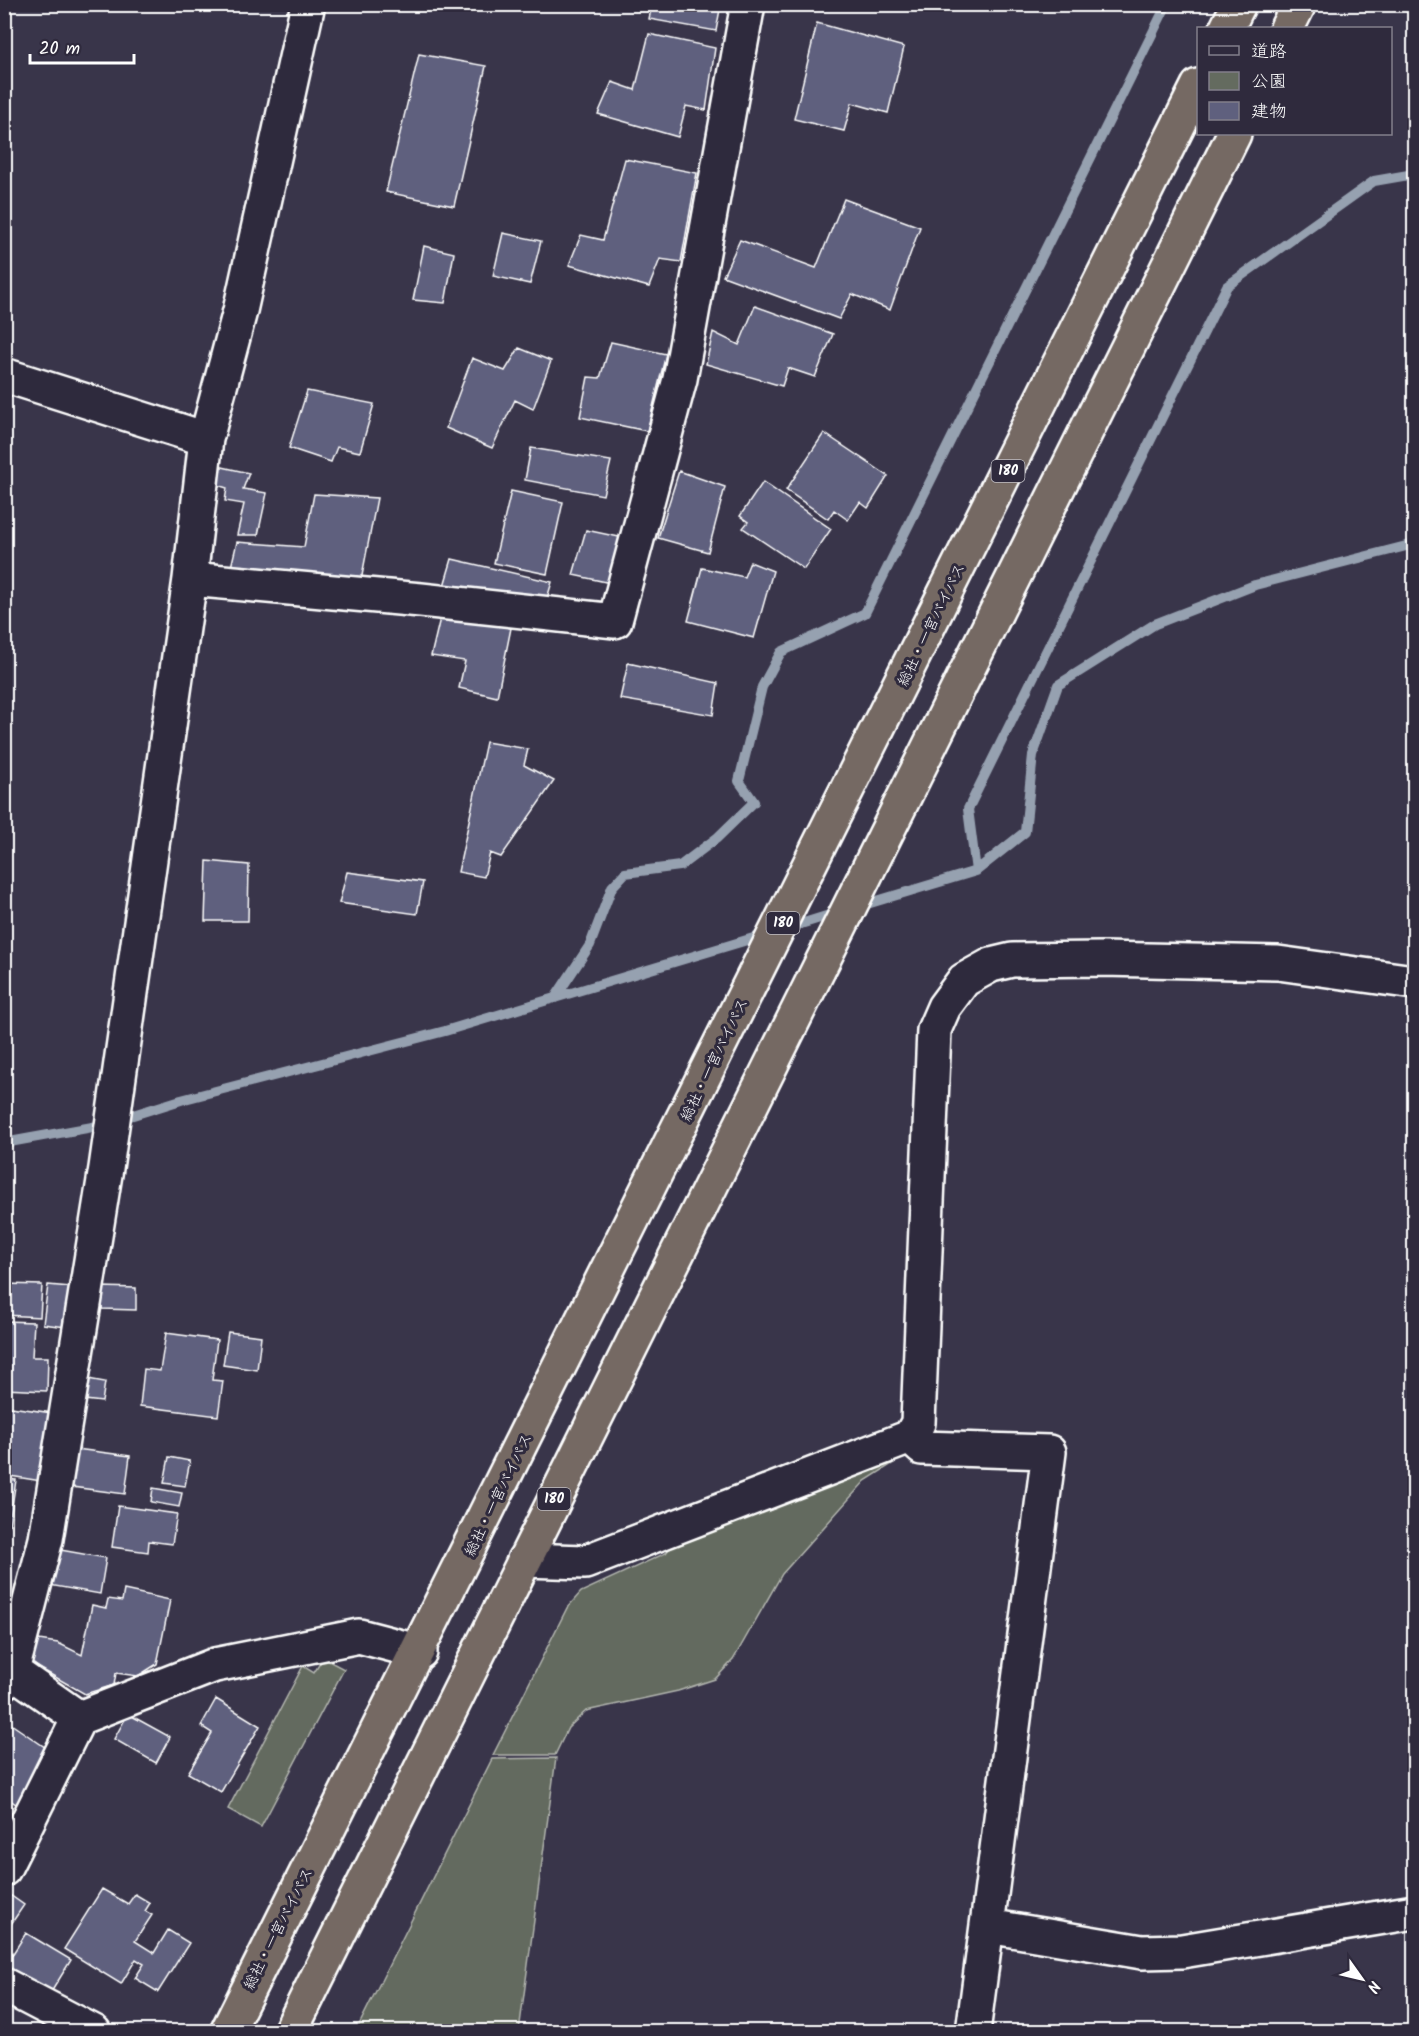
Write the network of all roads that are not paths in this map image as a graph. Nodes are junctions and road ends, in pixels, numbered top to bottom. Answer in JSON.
{"nodes":[{"id":1,"x":308,"y":4,"type":"edge"},
{"id":2,"x":748,"y":4,"type":"edge"},
{"id":3,"x":1239,"y":4,"type":"edge"},
{"id":4,"x":1299,"y":4,"type":"edge"},
{"id":5,"x":1228,"y":27,"type":"edge"},
{"id":6,"x":1288,"y":27,"type":"edge"},
{"id":7,"x":1197,"y":88,"type":"edge"},
{"id":8,"x":1234,"y":135,"type":"edge"},
{"id":9,"x":4,"y":375,"type":"edge"},
{"id":10,"x":206,"y":439,"type":"junction"},
{"id":11,"x":190,"y":579,"type":"junction"},
{"id":12,"x":1414,"y":982,"type":"edge"},
{"id":13,"x":910,"y":1437,"type":"junction"},
{"id":14,"x":524,"y":1560,"type":"junction"},
{"id":15,"x":457,"y":1579,"type":"junction"},
{"id":16,"x":503,"y":1601,"type":"junction"},
{"id":17,"x":420,"y":1652,"type":"junction"},
{"id":18,"x":8,"y":1677,"type":"edge"},
{"id":19,"x":79,"y":1718,"type":"junction"},
{"id":20,"x":4,"y":1869,"type":"edge"},
{"id":21,"x":1414,"y":1912,"type":"edge"},
{"id":22,"x":988,"y":1926,"type":"junction"},
{"id":23,"x":4,"y":1985,"type":"edge"},
{"id":24,"x":94,"y":2031,"type":"edge"},
{"id":25,"x":227,"y":2031,"type":"edge"},
{"id":26,"x":290,"y":2031,"type":"edge"},
{"id":27,"x":974,"y":2031,"type":"edge"}],
"edges":[{"from":1,"to":10,"type":"street"},
{"from":2,"to":11,"type":"street"},
{"from":3,"to":5,"type":"highway"},
{"from":4,"to":6,"type":"highway"},
{"from":7,"to":15,"type":"highway","name":"総社・一宮バイパス","number":"180"},
{"from":8,"to":14,"type":"highway","number":"180"},
{"from":9,"to":10,"type":"street"},
{"from":10,"to":11,"type":"street"},
{"from":11,"to":18,"type":"street"},
{"from":12,"to":13,"type":"street"},
{"from":13,"to":14,"type":"street"},
{"from":13,"to":22,"type":"street"},
{"from":14,"to":16,"type":"highway","number":"180"},
{"from":15,"to":16,"type":"highway"},
{"from":15,"to":17,"type":"highway","name":"総社・一宮バイパス","number":"180"},
{"from":16,"to":26,"type":"highway","number":"180"},
{"from":17,"to":19,"type":"street"},
{"from":17,"to":25,"type":"highway","name":"総社・一宮バイパス","number":"180"},
{"from":18,"to":19,"type":"street"},
{"from":19,"to":20,"type":"street"},
{"from":21,"to":22,"type":"street"},
{"from":22,"to":27,"type":"street"},
{"from":23,"to":24,"type":"street"}]}
